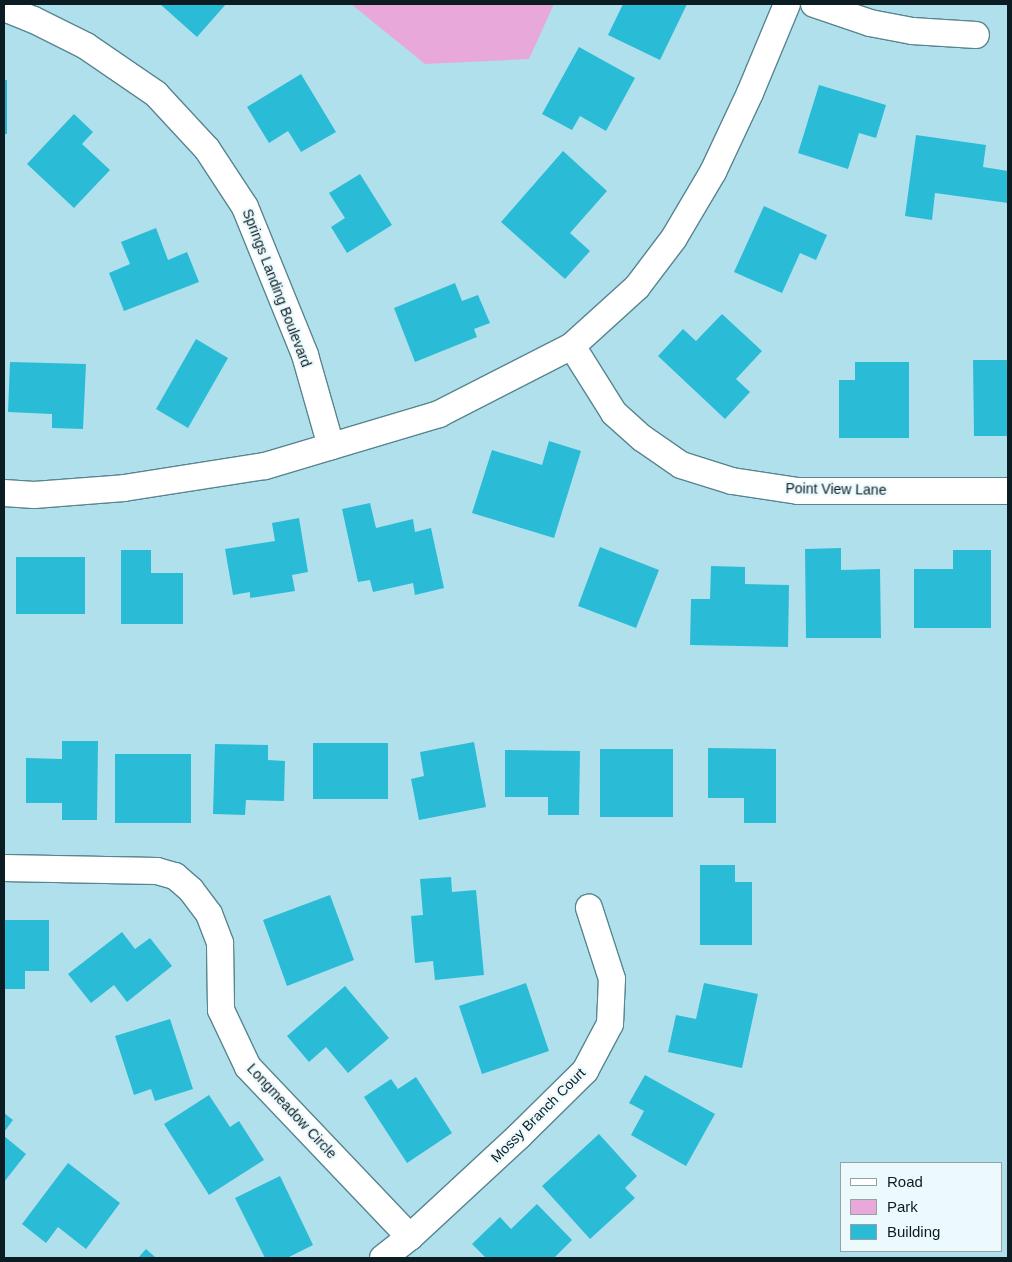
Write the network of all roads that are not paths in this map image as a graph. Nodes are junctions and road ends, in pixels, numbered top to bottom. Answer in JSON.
{"nodes":[{"id":1,"x":787,"y":4,"type":"edge"},
{"id":2,"x":814,"y":4,"type":"edge"},
{"id":3,"x":4,"y":8,"type":"edge"},
{"id":4,"x":976,"y":35,"type":"dead end"},
{"id":5,"x":572,"y":346,"type":"junction"},
{"id":6,"x":331,"y":446,"type":"junction"},
{"id":7,"x":1008,"y":491,"type":"edge"},
{"id":8,"x":4,"y":493,"type":"edge"},
{"id":9,"x":4,"y":868,"type":"edge"},
{"id":10,"x":589,"y":908,"type":"dead end"},
{"id":11,"x":410,"y":1237,"type":"junction"},
{"id":12,"x":383,"y":1258,"type":"edge"}],
"edges":[{"from":1,"to":5,"type":"street"},
{"from":2,"to":4,"type":"street"},
{"from":3,"to":6,"type":"street","name":"Springs Landing Boulevard"},
{"from":5,"to":6,"type":"street"},
{"from":5,"to":7,"type":"street","name":"Point View Lane"},
{"from":6,"to":8,"type":"street"},
{"from":9,"to":11,"type":"street","name":"Longmeadow Circle"},
{"from":10,"to":11,"type":"street","name":"Mossy Branch Court"},
{"from":11,"to":12,"type":"street"}]}
